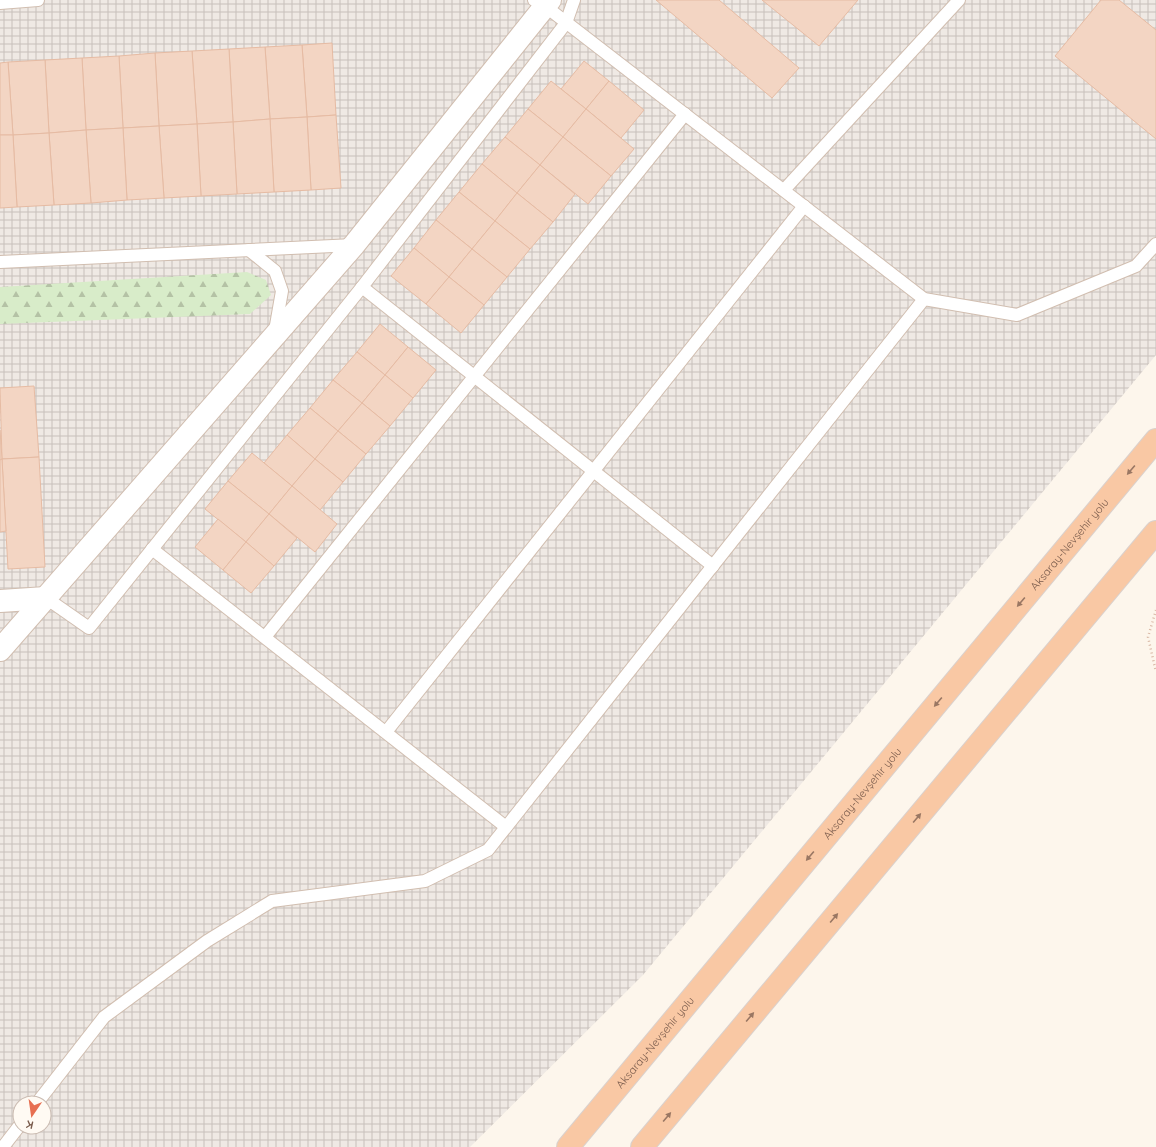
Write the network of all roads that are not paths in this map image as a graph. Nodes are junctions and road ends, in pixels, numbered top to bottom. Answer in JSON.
{"nodes":[{"id":1,"x":38,"y":0,"type":"edge"},
{"id":2,"x":574,"y":0,"type":"edge"},
{"id":3,"x":959,"y":0,"type":"edge"},
{"id":4,"x":543,"y":2,"type":"edge"},
{"id":5,"x":0,"y":3,"type":"edge"},
{"id":6,"x":566,"y":23,"type":"junction"},
{"id":7,"x":685,"y":114,"type":"junction"},
{"id":8,"x":784,"y":190,"type":"junction"},
{"id":9,"x":804,"y":206,"type":"junction"},
{"id":10,"x":1156,"y":244,"type":"edge"},
{"id":11,"x":354,"y":245,"type":"junction"},
{"id":12,"x":249,"y":250,"type":"junction"},
{"id":13,"x":0,"y":262,"type":"edge"},
{"id":14,"x":362,"y":287,"type":"junction"},
{"id":15,"x":924,"y":299,"type":"junction"},
{"id":16,"x":274,"y":336,"type":"junction"},
{"id":17,"x":474,"y":377,"type":"junction"},
{"id":18,"x":1156,"y":440,"type":"edge"},
{"id":19,"x":594,"y":471,"type":"junction"},
{"id":20,"x":1156,"y":532,"type":"edge"},
{"id":21,"x":152,"y":549,"type":"junction"},
{"id":22,"x":713,"y":566,"type":"junction"},
{"id":23,"x":46,"y":598,"type":"junction"},
{"id":24,"x":0,"y":601,"type":"edge"},
{"id":25,"x":265,"y":637,"type":"junction"},
{"id":26,"x":0,"y":650,"type":"edge"},
{"id":27,"x":386,"y":732,"type":"junction"},
{"id":28,"x":506,"y":827,"type":"junction"},
{"id":29,"x":43,"y":1095,"type":"edge"},
{"id":30,"x":12,"y":1135,"type":"edge"},
{"id":31,"x":3,"y":1147,"type":"edge"},
{"id":32,"x":568,"y":1147,"type":"edge"},
{"id":33,"x":642,"y":1147,"type":"edge"}],
"edges":[{"from":1,"to":5,"type":"lane"},
{"from":2,"to":6,"type":"lane"},
{"from":3,"to":8,"type":"lane"},
{"from":4,"to":6,"type":"lane"},
{"from":4,"to":11,"type":"street"},
{"from":6,"to":7,"type":"lane"},
{"from":6,"to":14,"type":"lane"},
{"from":7,"to":8,"type":"lane"},
{"from":7,"to":17,"type":"lane"},
{"from":8,"to":9,"type":"lane"},
{"from":9,"to":15,"type":"lane"},
{"from":9,"to":19,"type":"lane"},
{"from":10,"to":15,"type":"lane"},
{"from":11,"to":12,"type":"lane"},
{"from":11,"to":16,"type":"street"},
{"from":12,"to":13,"type":"lane"},
{"from":12,"to":16,"type":"lane"},
{"from":14,"to":17,"type":"lane"},
{"from":14,"to":21,"type":"lane"},
{"from":15,"to":22,"type":"lane"},
{"from":16,"to":23,"type":"street"},
{"from":17,"to":19,"type":"lane"},
{"from":17,"to":25,"type":"lane"},
{"from":18,"to":32,"type":"highway","name":"Aksaray-Nevşehir yolu","one_way":true},
{"from":19,"to":22,"type":"lane"},
{"from":19,"to":27,"type":"lane"},
{"from":33,"to":20,"type":"highway","one_way":true},
{"from":21,"to":23,"type":"lane"},
{"from":21,"to":25,"type":"lane"},
{"from":22,"to":28,"type":"lane"},
{"from":23,"to":24,"type":"street"},
{"from":23,"to":26,"type":"street"},
{"from":25,"to":27,"type":"lane"},
{"from":27,"to":28,"type":"lane"},
{"from":28,"to":29,"type":"lane"},
{"from":30,"to":31,"type":"lane"}]}
